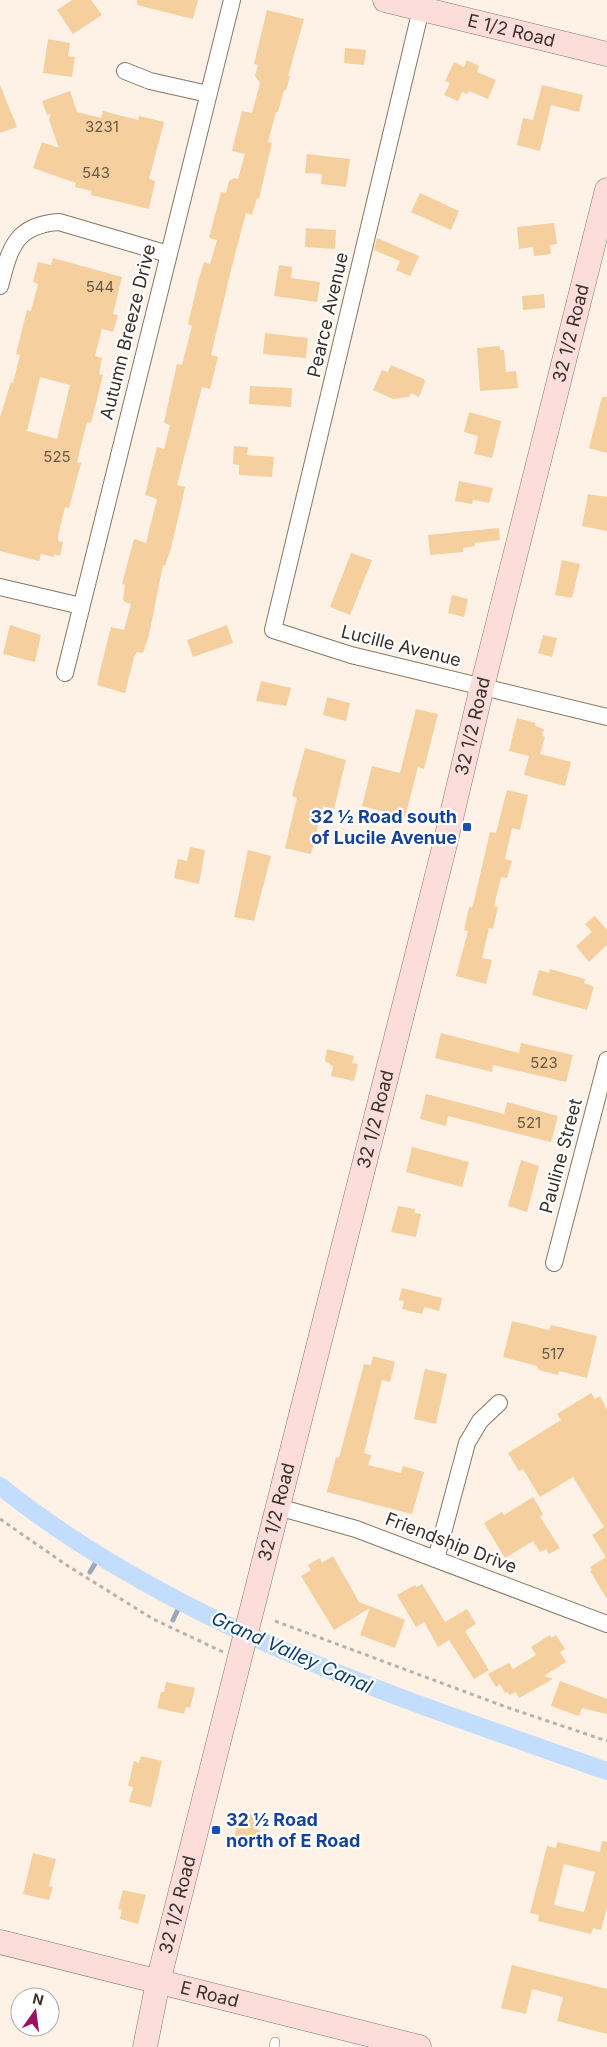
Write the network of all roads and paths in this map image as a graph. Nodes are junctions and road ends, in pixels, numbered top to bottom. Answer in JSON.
{"nodes":[{"id":1,"x":232,"y":0,"type":"edge"},
{"id":2,"x":386,"y":0,"type":"edge"},
{"id":3,"x":421,"y":9,"type":"junction"},
{"id":4,"x":607,"y":54,"type":"edge"},
{"id":5,"x":125,"y":71,"type":"dead end"},
{"id":6,"x":208,"y":94,"type":"junction"},
{"id":7,"x":607,"y":190,"type":"edge"},
{"id":8,"x":168,"y":254,"type":"junction"},
{"id":9,"x":0,"y":286,"type":"edge"},
{"id":10,"x":0,"y":587,"type":"edge"},
{"id":11,"x":81,"y":606,"type":"junction"},
{"id":12,"x":274,"y":630,"type":"joint"},
{"id":13,"x":65,"y":673,"type":"dead end"},
{"id":14,"x":482,"y":687,"type":"junction"},
{"id":15,"x":607,"y":717,"type":"edge"},
{"id":16,"x":607,"y":1060,"type":"edge"},
{"id":17,"x":554,"y":1263,"type":"dead end"},
{"id":18,"x":499,"y":1403,"type":"dead end"},
{"id":19,"x":278,"y":1507,"type":"junction"},
{"id":20,"x":0,"y":1518,"type":"edge"},
{"id":21,"x":436,"y":1559,"type":"junction"},
{"id":22,"x":275,"y":1620,"type":"dead end"},
{"id":23,"x":607,"y":1624,"type":"edge"},
{"id":24,"x":239,"y":1660,"type":"junction"},
{"id":25,"x":607,"y":1741,"type":"edge"},
{"id":26,"x":0,"y":1942,"type":"edge"},
{"id":27,"x":158,"y":1982,"type":"junction"},
{"id":28,"x":145,"y":2047,"type":"edge"},
{"id":29,"x":420,"y":2047,"type":"edge"}],
"edges":[{"from":1,"to":6,"type":"street","name":"Autumn Breeze Drive"},
{"from":2,"to":3,"type":"street","name":"E 1/2 Road"},
{"from":3,"to":4,"type":"street","name":"E 1/2 Road"},
{"from":3,"to":12,"type":"street","name":"Pearce Avenue"},
{"from":5,"to":6,"type":"street"},
{"from":6,"to":8,"type":"street","name":"Autumn Breeze Drive"},
{"from":7,"to":14,"type":"street","name":"32 1/2 Road"},
{"from":8,"to":9,"type":"street"},
{"from":8,"to":11,"type":"street","name":"Autumn Breeze Drive"},
{"from":10,"to":11,"type":"street"},
{"from":11,"to":13,"type":"street","name":"Autumn Breeze Drive"},
{"from":12,"to":14,"type":"street","name":"Lucille Avenue"},
{"from":14,"to":15,"type":"street","name":"Lucille Avenue"},
{"from":14,"to":19,"type":"street","name":"32 1/2 Road"},
{"from":16,"to":17,"type":"street","name":"Pauline Street"},
{"from":18,"to":21,"type":"street"},
{"from":19,"to":21,"type":"street","name":"Friendship Drive"},
{"from":19,"to":24,"type":"street","name":"32 1/2 Road"},
{"from":20,"to":24,"type":"path"},
{"from":21,"to":23,"type":"street","name":"Friendship Drive"},
{"from":22,"to":25,"type":"path"},
{"from":24,"to":27,"type":"street","name":"32 1/2 Road"},
{"from":26,"to":27,"type":"street","name":"E Road"},
{"from":27,"to":28,"type":"street","name":"32 1/2 Road"},
{"from":27,"to":29,"type":"street","name":"E Road"}]}
